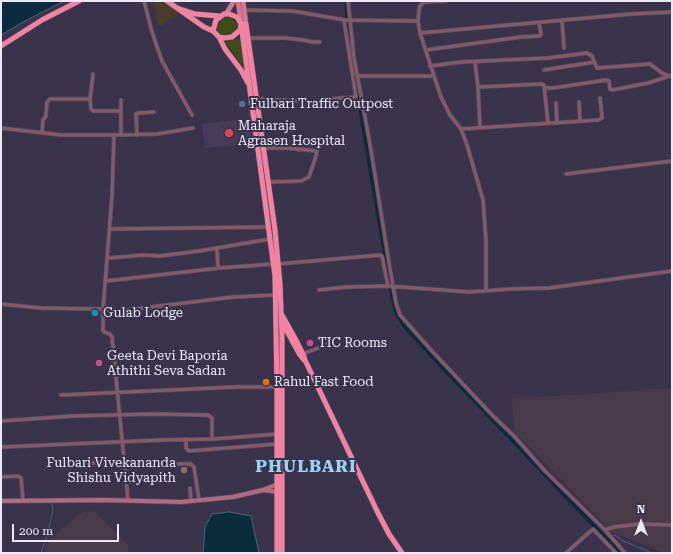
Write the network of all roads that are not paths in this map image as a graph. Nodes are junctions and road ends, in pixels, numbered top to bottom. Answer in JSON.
{"nodes":[{"id":1,"x":79,"y":1,"type":"edge"},
{"id":2,"x":144,"y":1,"type":"edge"},
{"id":3,"x":167,"y":1,"type":"edge"},
{"id":4,"x":234,"y":1,"type":"edge"},
{"id":5,"x":238,"y":1,"type":"edge"},
{"id":6,"x":243,"y":1,"type":"edge"},
{"id":7,"x":348,"y":1,"type":"edge"},
{"id":8,"x":446,"y":1,"type":"edge"},
{"id":9,"x":424,"y":2,"type":"edge"},
{"id":10,"x":176,"y":8,"type":"junction"},
{"id":11,"x":244,"y":10,"type":"junction"},
{"id":12,"x":672,"y":12,"type":"edge"},
{"id":13,"x":226,"y":14,"type":"junction"},
{"id":14,"x":220,"y":16,"type":"junction"},
{"id":15,"x":345,"y":20,"type":"junction"},
{"id":16,"x":350,"y":20,"type":"junction"},
{"id":17,"x":562,"y":20,"type":"junction"},
{"id":18,"x":418,"y":21,"type":"junction"},
{"id":19,"x":539,"y":23,"type":"junction"},
{"id":20,"x":244,"y":24,"type":"junction"},
{"id":21,"x":213,"y":31,"type":"junction"},
{"id":22,"x":420,"y":33,"type":"junction"},
{"id":23,"x":219,"y":37,"type":"junction"},
{"id":24,"x":248,"y":38,"type":"junction"},
{"id":25,"x":320,"y":42,"type":"dead end"},
{"id":26,"x":1,"y":46,"type":"edge"},
{"id":27,"x":564,"y":48,"type":"dead end"},
{"id":28,"x":426,"y":50,"type":"junction"},
{"id":29,"x":475,"y":62,"type":"junction"},
{"id":30,"x":594,"y":62,"type":"junction"},
{"id":31,"x":430,"y":66,"type":"junction"},
{"id":32,"x":544,"y":70,"type":"dead end"},
{"id":33,"x":93,"y":74,"type":"dead end"},
{"id":34,"x":671,"y":75,"type":"edge"},
{"id":35,"x":358,"y":76,"type":"junction"},
{"id":36,"x":434,"y":76,"type":"junction"},
{"id":37,"x":478,"y":86,"type":"junction"},
{"id":38,"x":545,"y":88,"type":"junction"},
{"id":39,"x":251,"y":92,"type":"junction"},
{"id":40,"x":600,"y":98,"type":"dead end"},
{"id":41,"x":256,"y":99,"type":"junction"},
{"id":42,"x":90,"y":100,"type":"junction"},
{"id":43,"x":121,"y":100,"type":"dead end"},
{"id":44,"x":579,"y":102,"type":"dead end"},
{"id":45,"x":556,"y":103,"type":"dead end"},
{"id":46,"x":121,"y":111,"type":"junction"},
{"id":47,"x":154,"y":112,"type":"dead end"},
{"id":48,"x":192,"y":115,"type":"dead end"},
{"id":49,"x":580,"y":121,"type":"junction"},
{"id":50,"x":548,"y":123,"type":"junction"},
{"id":51,"x":557,"y":123,"type":"junction"},
{"id":52,"x":1,"y":128,"type":"edge"},
{"id":53,"x":193,"y":128,"type":"dead end"},
{"id":54,"x":480,"y":128,"type":"junction"},
{"id":55,"x":461,"y":129,"type":"junction"},
{"id":56,"x":42,"y":133,"type":"junction"},
{"id":57,"x":114,"y":135,"type":"junction"},
{"id":58,"x":121,"y":135,"type":"junction"},
{"id":59,"x":137,"y":135,"type":"junction"},
{"id":60,"x":319,"y":138,"type":"dead end"},
{"id":61,"x":263,"y":148,"type":"junction"},
{"id":62,"x":317,"y":151,"type":"junction"},
{"id":63,"x":672,"y":161,"type":"edge"},
{"id":64,"x":566,"y":174,"type":"dead end"},
{"id":65,"x":268,"y":182,"type":"junction"},
{"id":66,"x":269,"y":227,"type":"junction"},
{"id":67,"x":110,"y":229,"type":"junction"},
{"id":68,"x":270,"y":239,"type":"junction"},
{"id":69,"x":217,"y":248,"type":"junction"},
{"id":70,"x":108,"y":258,"type":"junction"},
{"id":71,"x":276,"y":264,"type":"junction"},
{"id":72,"x":218,"y":268,"type":"junction"},
{"id":73,"x":672,"y":270,"type":"edge"},
{"id":74,"x":106,"y":281,"type":"junction"},
{"id":75,"x":388,"y":286,"type":"junction"},
{"id":76,"x":393,"y":286,"type":"junction"},
{"id":77,"x":319,"y":290,"type":"dead end"},
{"id":78,"x":486,"y":291,"type":"junction"},
{"id":79,"x":276,"y":295,"type":"junction"},
{"id":80,"x":1,"y":304,"type":"edge"},
{"id":81,"x":103,"y":310,"type":"junction"},
{"id":82,"x":279,"y":314,"type":"junction"},
{"id":83,"x":282,"y":323,"type":"junction"},
{"id":84,"x":328,"y":344,"type":"dead end"},
{"id":85,"x":294,"y":345,"type":"junction"},
{"id":86,"x":282,"y":346,"type":"junction"},
{"id":87,"x":302,"y":355,"type":"junction"},
{"id":88,"x":277,"y":387,"type":"junction"},
{"id":89,"x":117,"y":392,"type":"junction"},
{"id":90,"x":61,"y":395,"type":"dead end"},
{"id":91,"x":119,"y":415,"type":"junction"},
{"id":92,"x":1,"y":421,"type":"edge"},
{"id":93,"x":277,"y":434,"type":"junction"},
{"id":94,"x":186,"y":439,"type":"junction"},
{"id":95,"x":212,"y":439,"type":"junction"},
{"id":96,"x":122,"y":442,"type":"junction"},
{"id":97,"x":277,"y":444,"type":"junction"},
{"id":98,"x":1,"y":447,"type":"edge"},
{"id":99,"x":85,"y":463,"type":"dead end"},
{"id":100,"x":124,"y":464,"type":"junction"},
{"id":101,"x":1,"y":477,"type":"edge"},
{"id":102,"x":276,"y":484,"type":"junction"},
{"id":103,"x":283,"y":484,"type":"junction"},
{"id":104,"x":190,"y":488,"type":"dead end"},
{"id":105,"x":263,"y":490,"type":"junction"},
{"id":106,"x":276,"y":492,"type":"junction"},
{"id":107,"x":282,"y":492,"type":"junction"},
{"id":108,"x":23,"y":500,"type":"junction"},
{"id":109,"x":128,"y":500,"type":"junction"},
{"id":110,"x":199,"y":500,"type":"junction"},
{"id":111,"x":1,"y":501,"type":"edge"},
{"id":112,"x":191,"y":501,"type":"junction"},
{"id":113,"x":672,"y":525,"type":"edge"},
{"id":114,"x":605,"y":530,"type":"junction"},
{"id":115,"x":617,"y":543,"type":"junction"},
{"id":116,"x":612,"y":548,"type":"junction"},
{"id":117,"x":277,"y":553,"type":"edge"},
{"id":118,"x":282,"y":553,"type":"edge"},
{"id":119,"x":402,"y":553,"type":"edge"},
{"id":120,"x":566,"y":553,"type":"edge"},
{"id":121,"x":616,"y":553,"type":"edge"},
{"id":122,"x":625,"y":553,"type":"edge"}],
"edges":[{"from":1,"to":26,"type":"highway"},
{"from":2,"to":48,"type":"street"},
{"from":3,"to":10,"type":"highway"},
{"from":4,"to":13,"type":"main road"},
{"from":5,"to":20,"type":"main road"},
{"from":6,"to":11,"type":"main road"},
{"from":7,"to":16,"type":"street"},
{"from":8,"to":9,"type":"street"},
{"from":9,"to":18,"type":"street"},
{"from":10,"to":14,"type":"highway"},
{"from":10,"to":21,"type":"highway"},
{"from":11,"to":15,"type":"street"},
{"from":11,"to":20,"type":"main road"},
{"from":12,"to":17,"type":"street"},
{"from":13,"to":14,"type":"highway"},
{"from":13,"to":20,"type":"highway"},
{"from":14,"to":21,"type":"highway"},
{"from":15,"to":16,"type":"street"},
{"from":15,"to":41,"type":"street"},
{"from":16,"to":18,"type":"street"},
{"from":16,"to":35,"type":"street"},
{"from":17,"to":19,"type":"street"},
{"from":17,"to":27,"type":"street"},
{"from":18,"to":22,"type":"street"},
{"from":19,"to":22,"type":"street"},
{"from":19,"to":28,"type":"street"},
{"from":20,"to":23,"type":"highway"},
{"from":20,"to":24,"type":"highway"},
{"from":20,"to":39,"type":"highway"},
{"from":21,"to":23,"type":"highway"},
{"from":22,"to":28,"type":"street"},
{"from":23,"to":39,"type":"highway"},
{"from":24,"to":25,"type":"street"},
{"from":24,"to":41,"type":"highway"},
{"from":28,"to":31,"type":"street"},
{"from":29,"to":30,"type":"street"},
{"from":29,"to":31,"type":"street"},
{"from":29,"to":37,"type":"street"},
{"from":30,"to":32,"type":"street"},
{"from":30,"to":34,"type":"street"},
{"from":31,"to":36,"type":"street"},
{"from":33,"to":42,"type":"street"},
{"from":34,"to":38,"type":"street"},
{"from":35,"to":36,"type":"street"},
{"from":35,"to":76,"type":"street"},
{"from":36,"to":55,"type":"street"},
{"from":37,"to":38,"type":"street"},
{"from":37,"to":54,"type":"street"},
{"from":38,"to":50,"type":"street"},
{"from":39,"to":66,"type":"highway"},
{"from":40,"to":49,"type":"street"},
{"from":41,"to":61,"type":"highway"},
{"from":42,"to":46,"type":"street"},
{"from":42,"to":56,"type":"street"},
{"from":43,"to":46,"type":"street"},
{"from":44,"to":49,"type":"street"},
{"from":45,"to":51,"type":"street"},
{"from":46,"to":58,"type":"street"},
{"from":47,"to":59,"type":"street"},
{"from":49,"to":51,"type":"street"},
{"from":50,"to":51,"type":"street"},
{"from":50,"to":54,"type":"street"},
{"from":52,"to":56,"type":"street"},
{"from":53,"to":59,"type":"street"},
{"from":54,"to":55,"type":"street"},
{"from":55,"to":78,"type":"street"},
{"from":56,"to":57,"type":"street"},
{"from":57,"to":58,"type":"street"},
{"from":57,"to":67,"type":"street"},
{"from":58,"to":59,"type":"street"},
{"from":60,"to":62,"type":"street"},
{"from":61,"to":62,"type":"street"},
{"from":61,"to":65,"type":"highway"},
{"from":62,"to":65,"type":"street"},
{"from":63,"to":64,"type":"street"},
{"from":65,"to":71,"type":"highway"},
{"from":66,"to":67,"type":"street"},
{"from":66,"to":68,"type":"highway"},
{"from":67,"to":70,"type":"street"},
{"from":68,"to":69,"type":"street"},
{"from":68,"to":71,"type":"highway"},
{"from":69,"to":70,"type":"street"},
{"from":69,"to":72,"type":"street"},
{"from":70,"to":74,"type":"street"},
{"from":71,"to":72,"type":"street"},
{"from":71,"to":75,"type":"street"},
{"from":71,"to":79,"type":"highway"},
{"from":71,"to":82,"type":"highway"},
{"from":72,"to":74,"type":"street"},
{"from":73,"to":78,"type":"street"},
{"from":74,"to":81,"type":"street"},
{"from":75,"to":76,"type":"street"},
{"from":75,"to":77,"type":"street"},
{"from":76,"to":78,"type":"street"},
{"from":76,"to":114,"type":"street"},
{"from":79,"to":81,"type":"street"},
{"from":79,"to":82,"type":"highway"},
{"from":80,"to":81,"type":"street"},
{"from":81,"to":89,"type":"street"},
{"from":82,"to":83,"type":"highway"},
{"from":82,"to":87,"type":"highway"},
{"from":82,"to":88,"type":"highway"},
{"from":83,"to":85,"type":"highway"},
{"from":83,"to":86,"type":"highway"},
{"from":84,"to":87,"type":"street"},
{"from":85,"to":86,"type":"highway"},
{"from":85,"to":87,"type":"highway"},
{"from":86,"to":103,"type":"highway"},
{"from":87,"to":119,"type":"highway"},
{"from":88,"to":89,"type":"street"},
{"from":88,"to":93,"type":"highway"},
{"from":89,"to":90,"type":"street"},
{"from":89,"to":91,"type":"street"},
{"from":91,"to":92,"type":"street"},
{"from":91,"to":95,"type":"street"},
{"from":91,"to":96,"type":"street"},
{"from":93,"to":95,"type":"street"},
{"from":93,"to":97,"type":"highway"},
{"from":94,"to":95,"type":"street"},
{"from":94,"to":96,"type":"street"},
{"from":94,"to":97,"type":"street"},
{"from":96,"to":98,"type":"street"},
{"from":96,"to":100,"type":"street"},
{"from":97,"to":102,"type":"highway"},
{"from":99,"to":100,"type":"street"},
{"from":100,"to":109,"type":"street"},
{"from":100,"to":110,"type":"street"},
{"from":101,"to":108,"type":"street"},
{"from":102,"to":103,"type":"main road"},
{"from":102,"to":105,"type":"main road"},
{"from":102,"to":106,"type":"highway"},
{"from":103,"to":107,"type":"highway"},
{"from":104,"to":112,"type":"street"},
{"from":105,"to":106,"type":"main road"},
{"from":105,"to":110,"type":"main road"},
{"from":106,"to":107,"type":"main road"},
{"from":106,"to":117,"type":"highway"},
{"from":107,"to":118,"type":"highway"},
{"from":108,"to":109,"type":"main road"},
{"from":108,"to":111,"type":"main road"},
{"from":109,"to":112,"type":"main road"},
{"from":110,"to":112,"type":"main road"},
{"from":113,"to":114,"type":"street"},
{"from":114,"to":115,"type":"street"},
{"from":115,"to":116,"type":"street"},
{"from":115,"to":122,"type":"street"},
{"from":116,"to":120,"type":"street"},
{"from":116,"to":121,"type":"street"}]}
